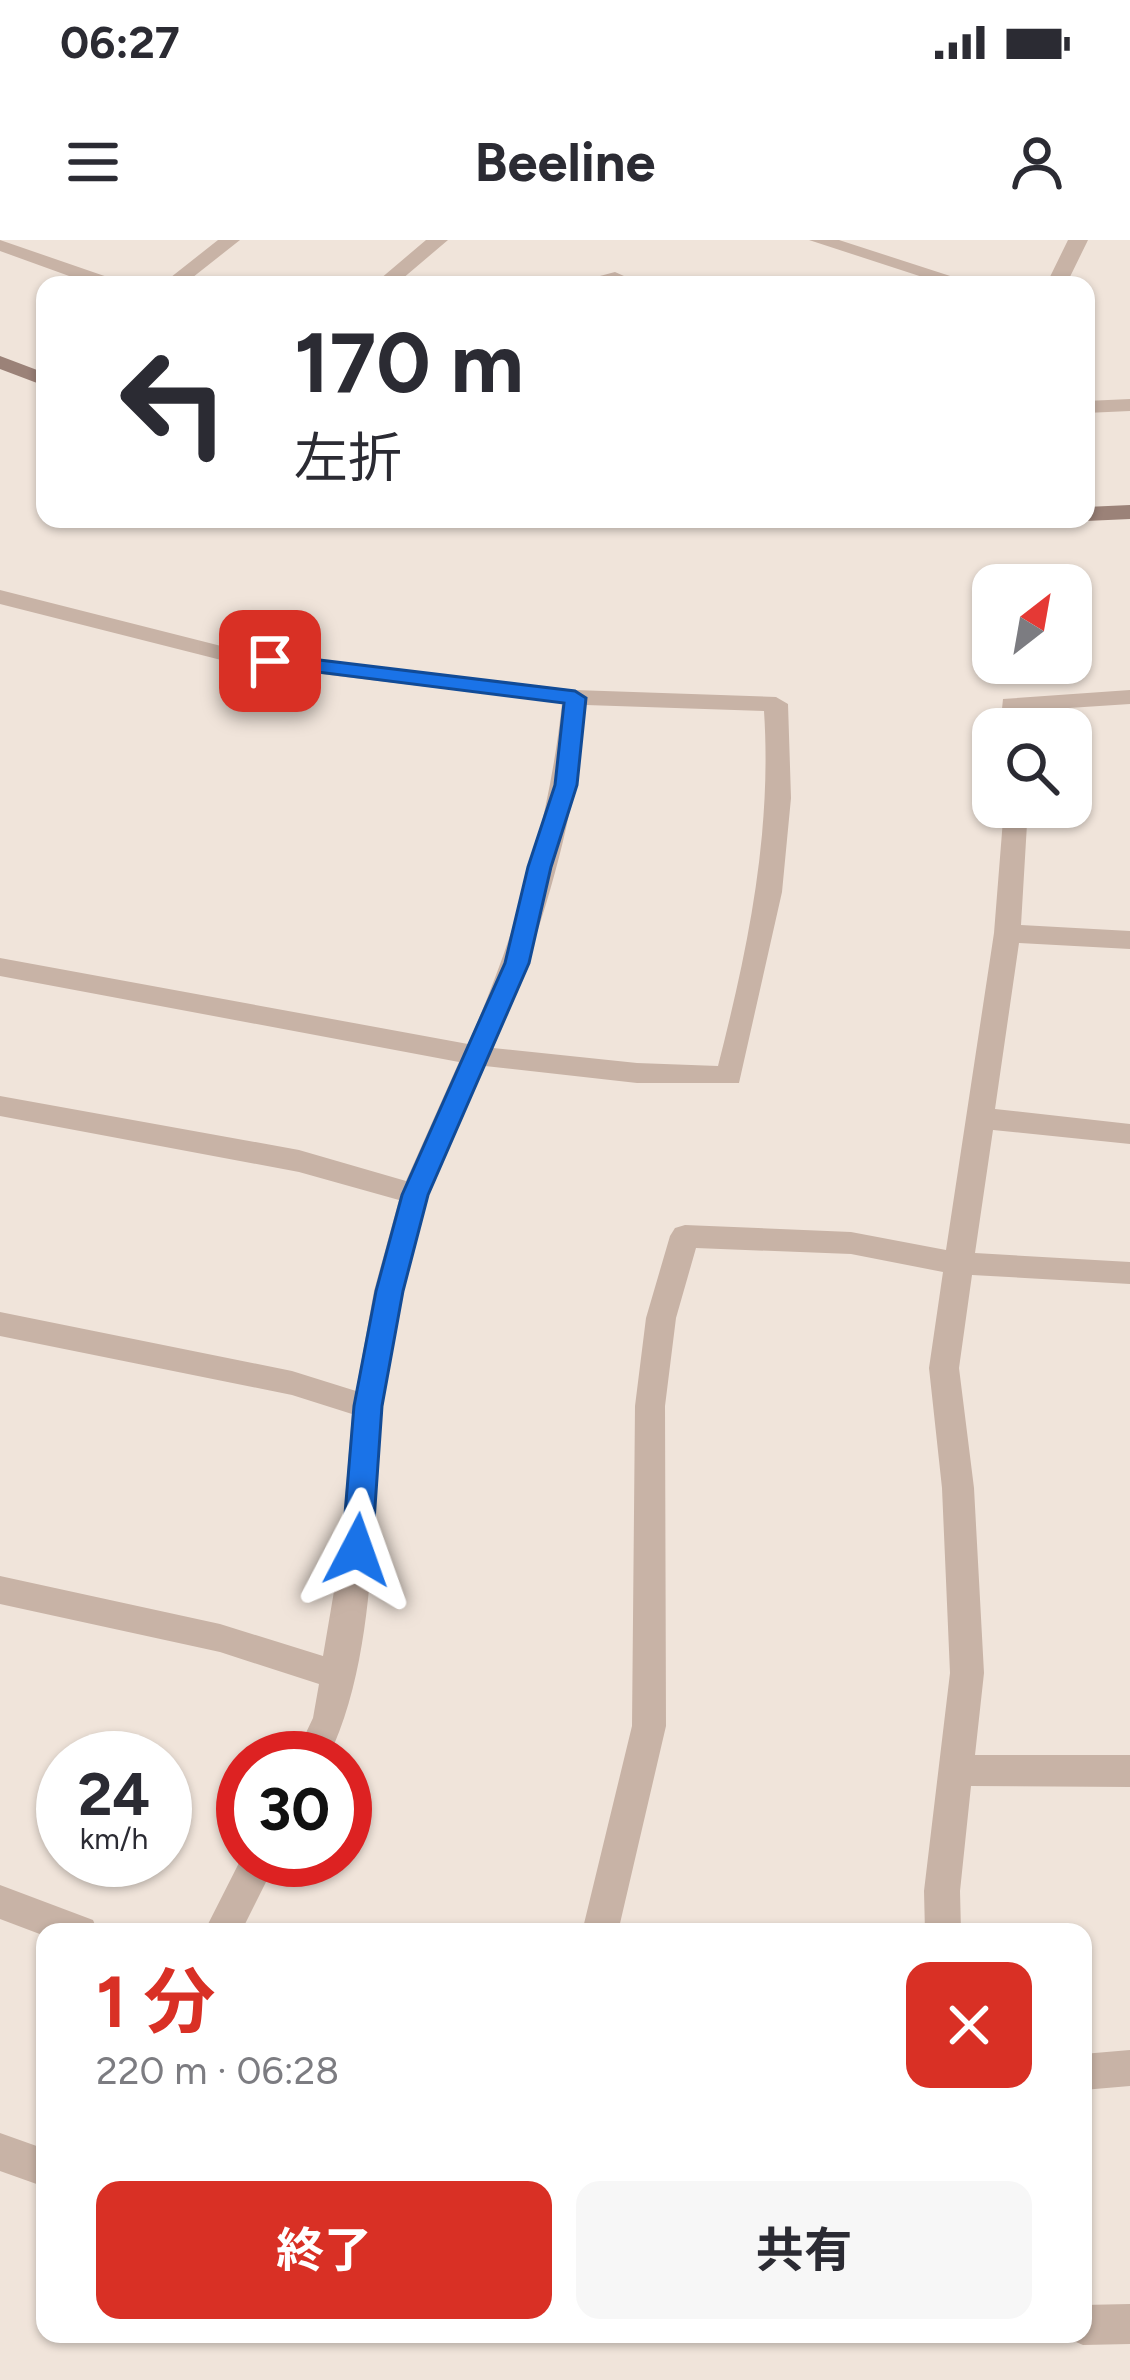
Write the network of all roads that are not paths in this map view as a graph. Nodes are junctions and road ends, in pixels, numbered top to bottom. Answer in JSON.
{"nodes":[{"id":1,"x":230,"y":240,"type":"edge"},
{"id":2,"x":439,"y":240,"type":"edge"},
{"id":3,"x":819,"y":240,"type":"edge"},
{"id":4,"x":1078,"y":240,"type":"edge"},
{"id":5,"x":0,"y":244,"type":"edge"},
{"id":6,"x":87,"y":276,"type":"edge"},
{"id":7,"x":183,"y":276,"type":"edge"},
{"id":8,"x":393,"y":276,"type":"edge"},
{"id":9,"x":938,"y":276,"type":"edge"},
{"id":10,"x":1060,"y":276,"type":"edge"},
{"id":11,"x":0,"y":362,"type":"edge"},
{"id":12,"x":36,"y":376,"type":"edge"},
{"id":13,"x":1130,"y":405,"type":"edge"},
{"id":14,"x":1095,"y":407,"type":"edge"},
{"id":15,"x":1130,"y":512,"type":"edge"},
{"id":16,"x":1095,"y":514,"type":"edge"},
{"id":17,"x":0,"y":597,"type":"edge"},
{"id":18,"x":1130,"y":697,"type":"edge"},
{"id":19,"x":575,"y":698,"type":"junction"},
{"id":20,"x":1011,"y":708,"type":"edge"},
{"id":21,"x":1014,"y":828,"type":"edge"},
{"id":22,"x":1006,"y":933,"type":"junction"},
{"id":23,"x":1130,"y":940,"type":"edge"},
{"id":24,"x":0,"y":967,"type":"edge"},
{"id":25,"x":479,"y":1052,"type":"junction"},
{"id":26,"x":0,"y":1106,"type":"edge"},
{"id":27,"x":980,"y":1118,"type":"junction"},
{"id":28,"x":1130,"y":1134,"type":"edge"},
{"id":29,"x":415,"y":1195,"type":"junction"},
{"id":30,"x":956,"y":1263,"type":"junction"},
{"id":31,"x":1130,"y":1273,"type":"edge"},
{"id":32,"x":0,"y":1324,"type":"edge"},
{"id":33,"x":368,"y":1406,"type":"junction"},
{"id":34,"x":0,"y":1590,"type":"edge"},
{"id":35,"x":335,"y":1675,"type":"junction"},
{"id":36,"x":324,"y":1731,"type":"edge"},
{"id":37,"x":956,"y":1770,"type":"junction"},
{"id":38,"x":1130,"y":1771,"type":"edge"},
{"id":39,"x":245,"y":1887,"type":"edge"},
{"id":40,"x":0,"y":1902,"type":"edge"},
{"id":41,"x":56,"y":1923,"type":"edge"},
{"id":42,"x":227,"y":1923,"type":"edge"},
{"id":43,"x":602,"y":1923,"type":"edge"},
{"id":44,"x":943,"y":1923,"type":"edge"},
{"id":45,"x":1130,"y":2068,"type":"edge"},
{"id":46,"x":1092,"y":2071,"type":"edge"},
{"id":47,"x":0,"y":2152,"type":"edge"},
{"id":48,"x":36,"y":2165,"type":"edge"},
{"id":49,"x":1130,"y":2324,"type":"edge"},
{"id":50,"x":1092,"y":2325,"type":"edge"}],
"edges":[{"from":1,"to":7,"type":"street"},
{"from":2,"to":8,"type":"street"},
{"from":3,"to":9,"type":"street"},
{"from":4,"to":10,"type":"street"},
{"from":5,"to":6,"type":"street"},
{"from":11,"to":12,"type":"street"},
{"from":13,"to":14,"type":"street"},
{"from":15,"to":16,"type":"street"},
{"from":17,"to":19,"type":"street"},
{"from":18,"to":20,"type":"street"},
{"from":19,"to":25,"type":"street"},
{"from":19,"to":25,"type":"street"},
{"from":21,"to":22,"type":"street"},
{"from":22,"to":23,"type":"street"},
{"from":22,"to":27,"type":"street"},
{"from":24,"to":25,"type":"street"},
{"from":25,"to":29,"type":"street"},
{"from":26,"to":29,"type":"street"},
{"from":27,"to":28,"type":"street"},
{"from":27,"to":30,"type":"street"},
{"from":29,"to":33,"type":"street"},
{"from":30,"to":31,"type":"street"},
{"from":30,"to":37,"type":"street"},
{"from":30,"to":43,"type":"street"},
{"from":32,"to":33,"type":"street"},
{"from":33,"to":35,"type":"street"},
{"from":34,"to":35,"type":"street"},
{"from":35,"to":36,"type":"street"},
{"from":37,"to":38,"type":"street"},
{"from":37,"to":44,"type":"street"},
{"from":39,"to":42,"type":"street"},
{"from":40,"to":41,"type":"street"},
{"from":45,"to":46,"type":"street"},
{"from":47,"to":48,"type":"street"},
{"from":49,"to":50,"type":"street"}]}
